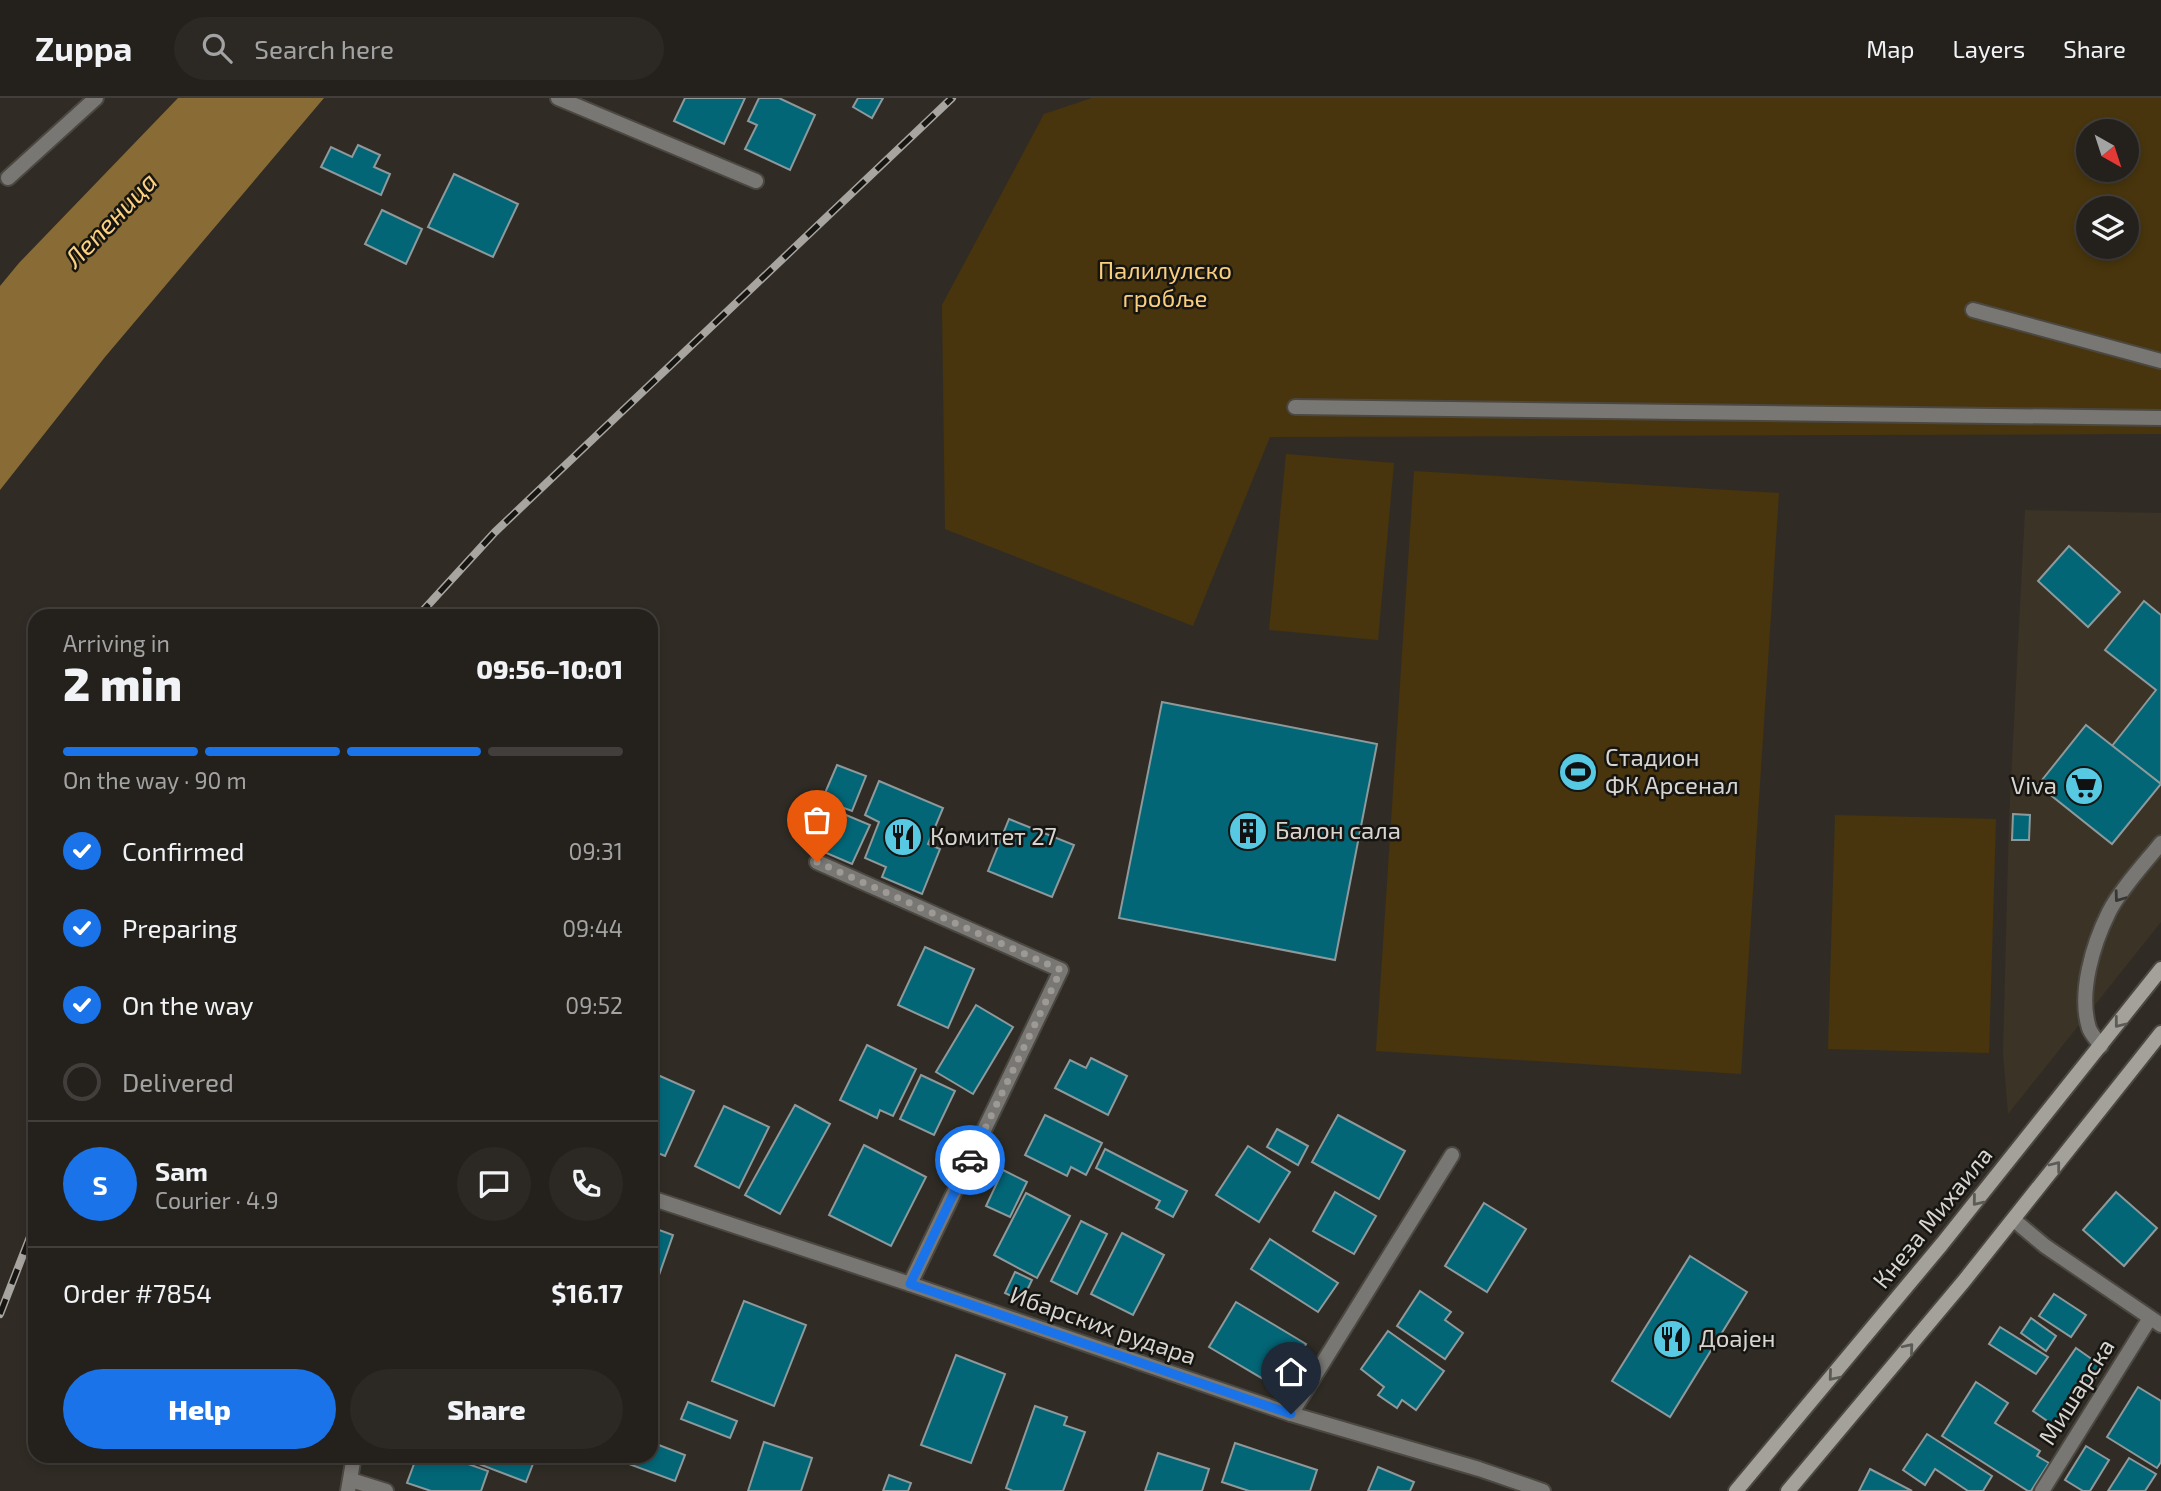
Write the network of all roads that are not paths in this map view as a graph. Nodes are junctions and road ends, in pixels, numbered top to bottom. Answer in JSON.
{"nodes":[{"id":1,"x":96,"y":98,"type":"edge"},
{"id":2,"x":558,"y":98,"type":"edge"},
{"id":3,"x":9,"y":178,"type":"dead end"},
{"id":4,"x":756,"y":181,"type":"dead end"},
{"id":5,"x":1973,"y":310,"type":"dead end"},
{"id":6,"x":2161,"y":362,"type":"edge"},
{"id":7,"x":1295,"y":407,"type":"dead end"},
{"id":8,"x":2161,"y":418,"type":"edge"},
{"id":9,"x":2161,"y":843,"type":"edge"},
{"id":10,"x":817,"y":862,"type":"dead end"},
{"id":11,"x":2161,"y":969,"type":"edge"},
{"id":12,"x":2161,"y":1033,"type":"edge"},
{"id":13,"x":2101,"y":1045,"type":"junction"},
{"id":14,"x":1452,"y":1155,"type":"dead end"},
{"id":15,"x":658,"y":1200,"type":"edge"},
{"id":16,"x":2014,"y":1220,"type":"junction"},
{"id":17,"x":910,"y":1284,"type":"junction"},
{"id":18,"x":2155,"y":1321,"type":"edge"},
{"id":19,"x":1291,"y":1414,"type":"junction"},
{"id":20,"x":353,"y":1463,"type":"edge"},
{"id":21,"x":349,"y":1485,"type":"edge"},
{"id":22,"x":386,"y":1491,"type":"edge"},
{"id":23,"x":1543,"y":1491,"type":"edge"},
{"id":24,"x":1736,"y":1491,"type":"edge"},
{"id":25,"x":1788,"y":1491,"type":"edge"},
{"id":26,"x":2042,"y":1491,"type":"edge"}],
"edges":[{"from":1,"to":3,"type":"street"},
{"from":2,"to":4,"type":"street"},
{"from":5,"to":6,"type":"street"},
{"from":7,"to":8,"type":"street"},
{"from":9,"to":13,"type":"street","one_way":true},
{"from":10,"to":17,"type":"street"},
{"from":11,"to":13,"type":"main road","name":"Кнеза Михаила","one_way":true},
{"from":16,"to":12,"type":"main road","one_way":true},
{"from":13,"to":24,"type":"main road","name":"Кнеза Михаила","one_way":true},
{"from":14,"to":19,"type":"street"},
{"from":15,"to":17,"type":"street","name":"Ибарских рудара"},
{"from":16,"to":18,"type":"street","name":"Мишарска"},
{"from":25,"to":16,"type":"main road","one_way":true},
{"from":17,"to":19,"type":"street","name":"Ибарских рудара"},
{"from":18,"to":26,"type":"street","name":"Мишарска"},
{"from":19,"to":23,"type":"street","name":"Ибарских рудара"},
{"from":20,"to":21,"type":"street"},
{"from":21,"to":22,"type":"street"}]}
